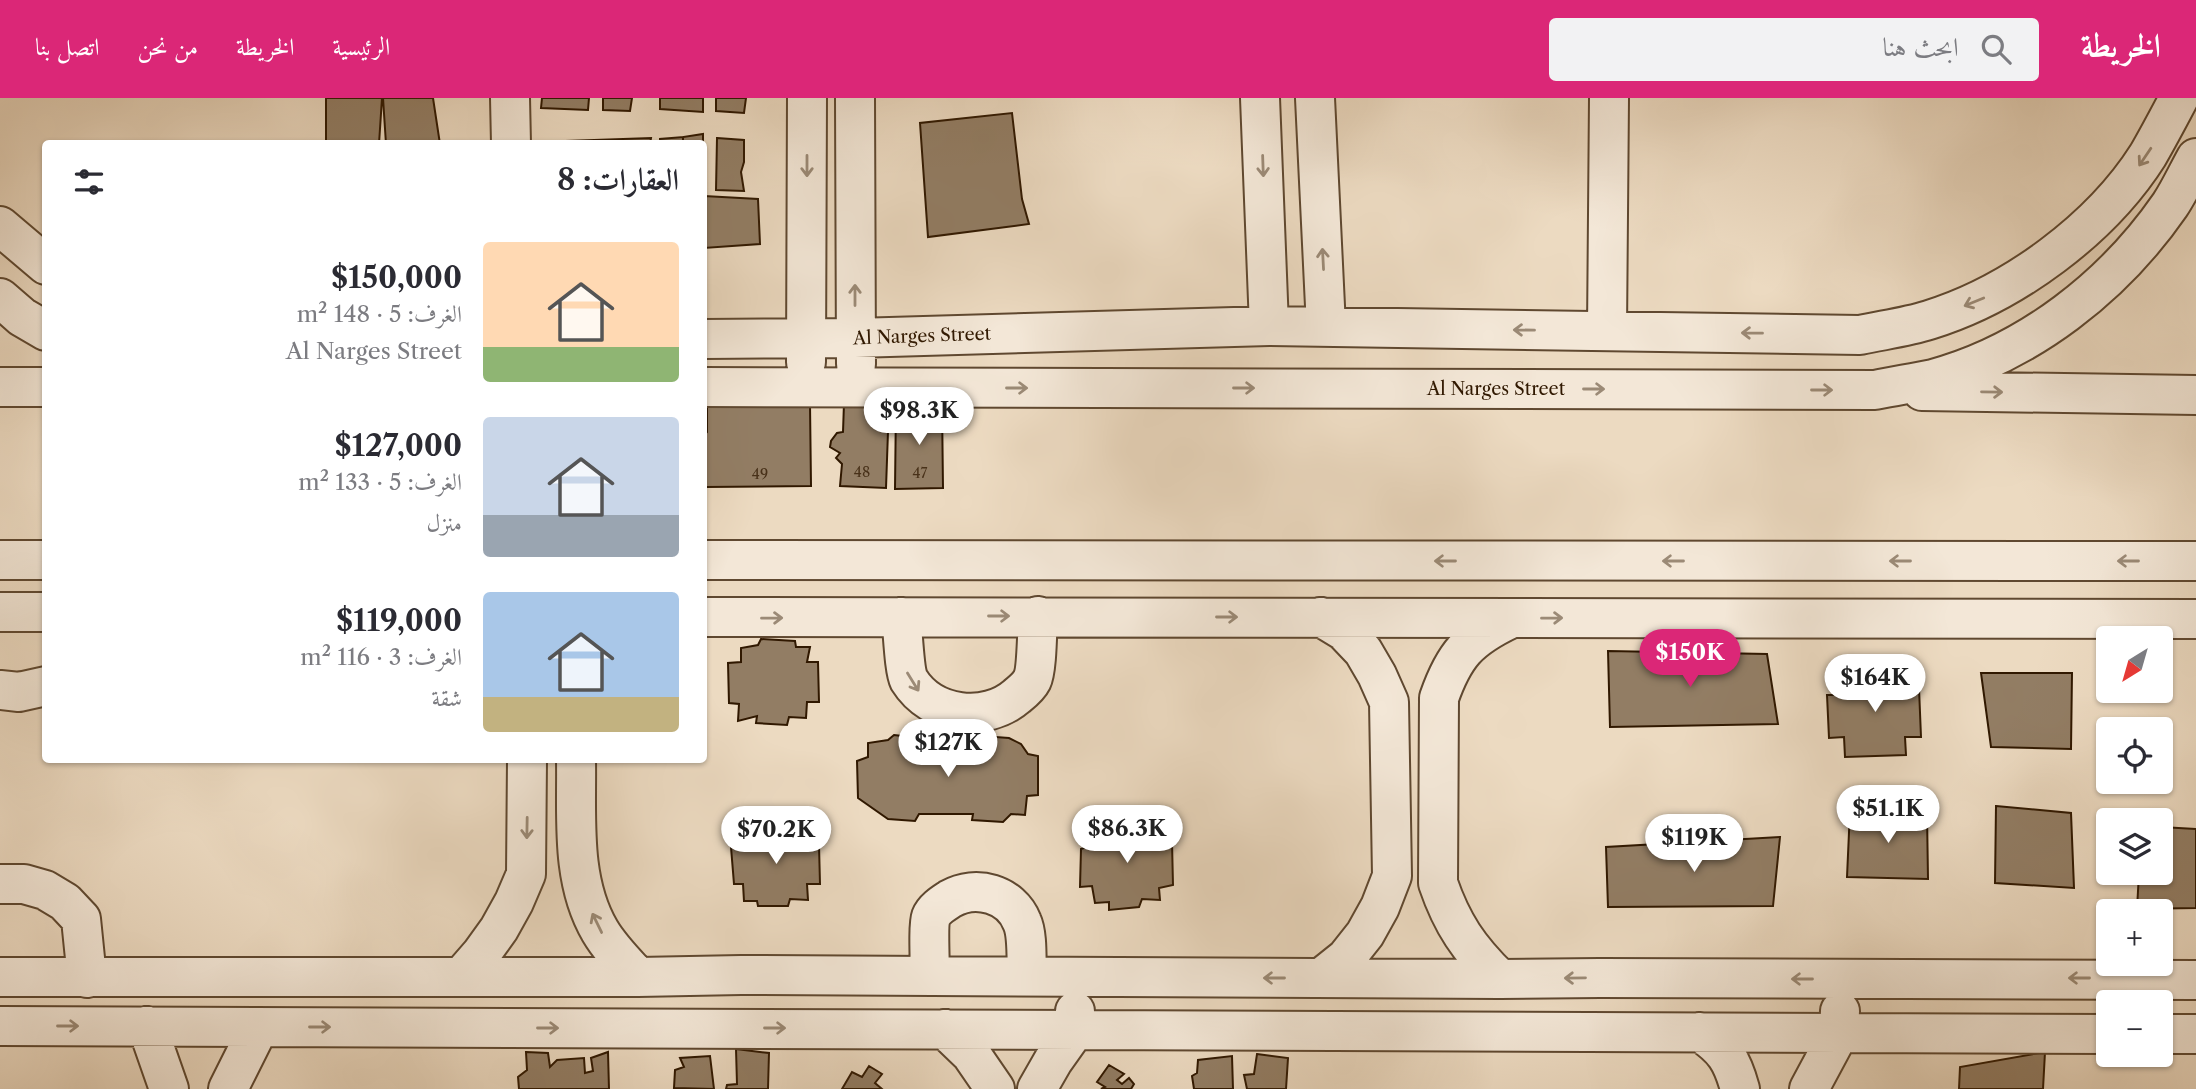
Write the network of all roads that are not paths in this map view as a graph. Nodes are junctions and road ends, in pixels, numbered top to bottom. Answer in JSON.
{"nodes":[{"id":1,"x":510,"y":98,"type":"edge"},
{"id":2,"x":807,"y":98,"type":"edge"},
{"id":3,"x":855,"y":98,"type":"edge"},
{"id":4,"x":1260,"y":98,"type":"edge"},
{"id":5,"x":1315,"y":98,"type":"edge"},
{"id":6,"x":1609,"y":98,"type":"edge"},
{"id":7,"x":2179,"y":98,"type":"edge"},
{"id":8,"x":511,"y":140,"type":"edge"},
{"id":9,"x":2196,"y":158,"type":"edge"},
{"id":10,"x":0,"y":226,"type":"edge"},
{"id":11,"x":42,"y":262,"type":"edge"},
{"id":12,"x":0,"y":298,"type":"edge"},
{"id":13,"x":1269,"y":326,"type":"junction"},
{"id":14,"x":1326,"y":327,"type":"junction"},
{"id":15,"x":42,"y":329,"type":"edge"},
{"id":16,"x":1607,"y":331,"type":"junction"},
{"id":17,"x":807,"y":338,"type":"junction"},
{"id":18,"x":855,"y":338,"type":"junction"},
{"id":19,"x":707,"y":339,"type":"edge"},
{"id":20,"x":0,"y":387,"type":"edge"},
{"id":21,"x":42,"y":387,"type":"edge"},
{"id":22,"x":707,"y":387,"type":"edge"},
{"id":23,"x":805,"y":387,"type":"junction"},
{"id":24,"x":857,"y":387,"type":"junction"},
{"id":25,"x":1875,"y":390,"type":"junction"},
{"id":26,"x":2196,"y":395,"type":"edge"},
{"id":27,"x":0,"y":560,"type":"edge"},
{"id":28,"x":42,"y":560,"type":"edge"},
{"id":29,"x":707,"y":560,"type":"edge"},
{"id":30,"x":2196,"y":561,"type":"edge"},
{"id":31,"x":0,"y":612,"type":"edge"},
{"id":32,"x":42,"y":612,"type":"edge"},
{"id":33,"x":1038,"y":616,"type":"junction"},
{"id":34,"x":707,"y":617,"type":"edge"},
{"id":35,"x":901,"y":617,"type":"junction"},
{"id":36,"x":1321,"y":617,"type":"junction"},
{"id":37,"x":1510,"y":619,"type":"junction"},
{"id":38,"x":2196,"y":620,"type":"edge"},
{"id":39,"x":42,"y":687,"type":"edge"},
{"id":40,"x":0,"y":690,"type":"edge"},
{"id":41,"x":527,"y":763,"type":"edge"},
{"id":42,"x":576,"y":763,"type":"edge"},
{"id":43,"x":0,"y":884,"type":"edge"},
{"id":44,"x":930,"y":976,"type":"junction"},
{"id":45,"x":1027,"y":976,"type":"junction"},
{"id":46,"x":0,"y":977,"type":"edge"},
{"id":47,"x":461,"y":977,"type":"junction"},
{"id":48,"x":638,"y":977,"type":"junction"},
{"id":49,"x":87,"y":978,"type":"junction"},
{"id":50,"x":1075,"y":978,"type":"junction"},
{"id":51,"x":1321,"y":978,"type":"junction"},
{"id":52,"x":1841,"y":978,"type":"junction"},
{"id":53,"x":1500,"y":979,"type":"junction"},
{"id":54,"x":2196,"y":980,"type":"edge"},
{"id":55,"x":0,"y":1026,"type":"edge"},
{"id":56,"x":147,"y":1027,"type":"junction"},
{"id":57,"x":259,"y":1027,"type":"junction"},
{"id":58,"x":945,"y":1029,"type":"junction"},
{"id":59,"x":1075,"y":1030,"type":"junction"},
{"id":60,"x":1700,"y":1032,"type":"junction"},
{"id":61,"x":1839,"y":1033,"type":"junction"},
{"id":62,"x":2096,"y":1034,"type":"edge"},
{"id":63,"x":2173,"y":1034,"type":"edge"},
{"id":64,"x":2196,"y":1034,"type":"edge"},
{"id":65,"x":169,"y":1089,"type":"edge"},
{"id":66,"x":228,"y":1089,"type":"edge"},
{"id":67,"x":995,"y":1089,"type":"edge"},
{"id":68,"x":1037,"y":1089,"type":"edge"},
{"id":69,"x":1740,"y":1089,"type":"edge"},
{"id":70,"x":1809,"y":1089,"type":"edge"}],
"edges":[{"from":1,"to":8,"type":"street"},
{"from":2,"to":17,"type":"street","one_way":true},
{"from":18,"to":3,"type":"street","one_way":true},
{"from":4,"to":13,"type":"street","one_way":true},
{"from":14,"to":5,"type":"street","one_way":true},
{"from":6,"to":16,"type":"street"},
{"from":7,"to":16,"type":"street","name":"Al Narges Street","one_way":true},
{"from":9,"to":25,"type":"street","name":"Al Narges Street"},
{"from":10,"to":11,"type":"street"},
{"from":12,"to":15,"type":"street"},
{"from":13,"to":14,"type":"street","name":"Al Narges Street"},
{"from":13,"to":18,"type":"street","name":"Al Narges Street"},
{"from":16,"to":14,"type":"street","name":"Al Narges Street","one_way":true},
{"from":17,"to":18,"type":"street","name":"Al Narges Street"},
{"from":17,"to":19,"type":"street","name":"Al Narges Street"},
{"from":17,"to":23,"type":"street"},
{"from":18,"to":24,"type":"street"},
{"from":20,"to":21,"type":"street"},
{"from":22,"to":23,"type":"street","name":"Al Narges Street"},
{"from":23,"to":24,"type":"street","name":"Al Narges Street"},
{"from":24,"to":25,"type":"street","name":"Al Narges Street","one_way":true},
{"from":25,"to":26,"type":"street","one_way":true},
{"from":27,"to":28,"type":"street"},
{"from":30,"to":29,"type":"street","one_way":true},
{"from":31,"to":32,"type":"street"},
{"from":35,"to":33,"type":"street","one_way":true},
{"from":35,"to":33,"type":"street","one_way":true},
{"from":33,"to":36,"type":"street","one_way":true},
{"from":34,"to":35,"type":"street","one_way":true},
{"from":36,"to":37,"type":"street"},
{"from":36,"to":51,"type":"street"},
{"from":37,"to":38,"type":"street","one_way":true},
{"from":37,"to":53,"type":"street"},
{"from":39,"to":40,"type":"street"},
{"from":41,"to":47,"type":"street","one_way":true},
{"from":48,"to":42,"type":"street","one_way":true},
{"from":43,"to":49,"type":"street"},
{"from":44,"to":45,"type":"street"},
{"from":44,"to":45,"type":"street"},
{"from":44,"to":48,"type":"street"},
{"from":45,"to":50,"type":"street"},
{"from":46,"to":49,"type":"street"},
{"from":47,"to":48,"type":"street"},
{"from":47,"to":49,"type":"street"},
{"from":51,"to":50,"type":"street","one_way":true},
{"from":50,"to":59,"type":"street"},
{"from":51,"to":53,"type":"street"},
{"from":52,"to":53,"type":"street","one_way":true},
{"from":54,"to":52,"type":"street","one_way":true},
{"from":52,"to":61,"type":"street"},
{"from":55,"to":56,"type":"street","one_way":true},
{"from":56,"to":57,"type":"street"},
{"from":56,"to":65,"type":"street"},
{"from":57,"to":58,"type":"street","one_way":true},
{"from":57,"to":66,"type":"street"},
{"from":58,"to":59,"type":"street"},
{"from":58,"to":67,"type":"street"},
{"from":59,"to":60,"type":"street"},
{"from":59,"to":68,"type":"street"},
{"from":60,"to":61,"type":"street"},
{"from":60,"to":69,"type":"street"},
{"from":61,"to":62,"type":"street"},
{"from":61,"to":70,"type":"street"},
{"from":63,"to":64,"type":"street"}]}
